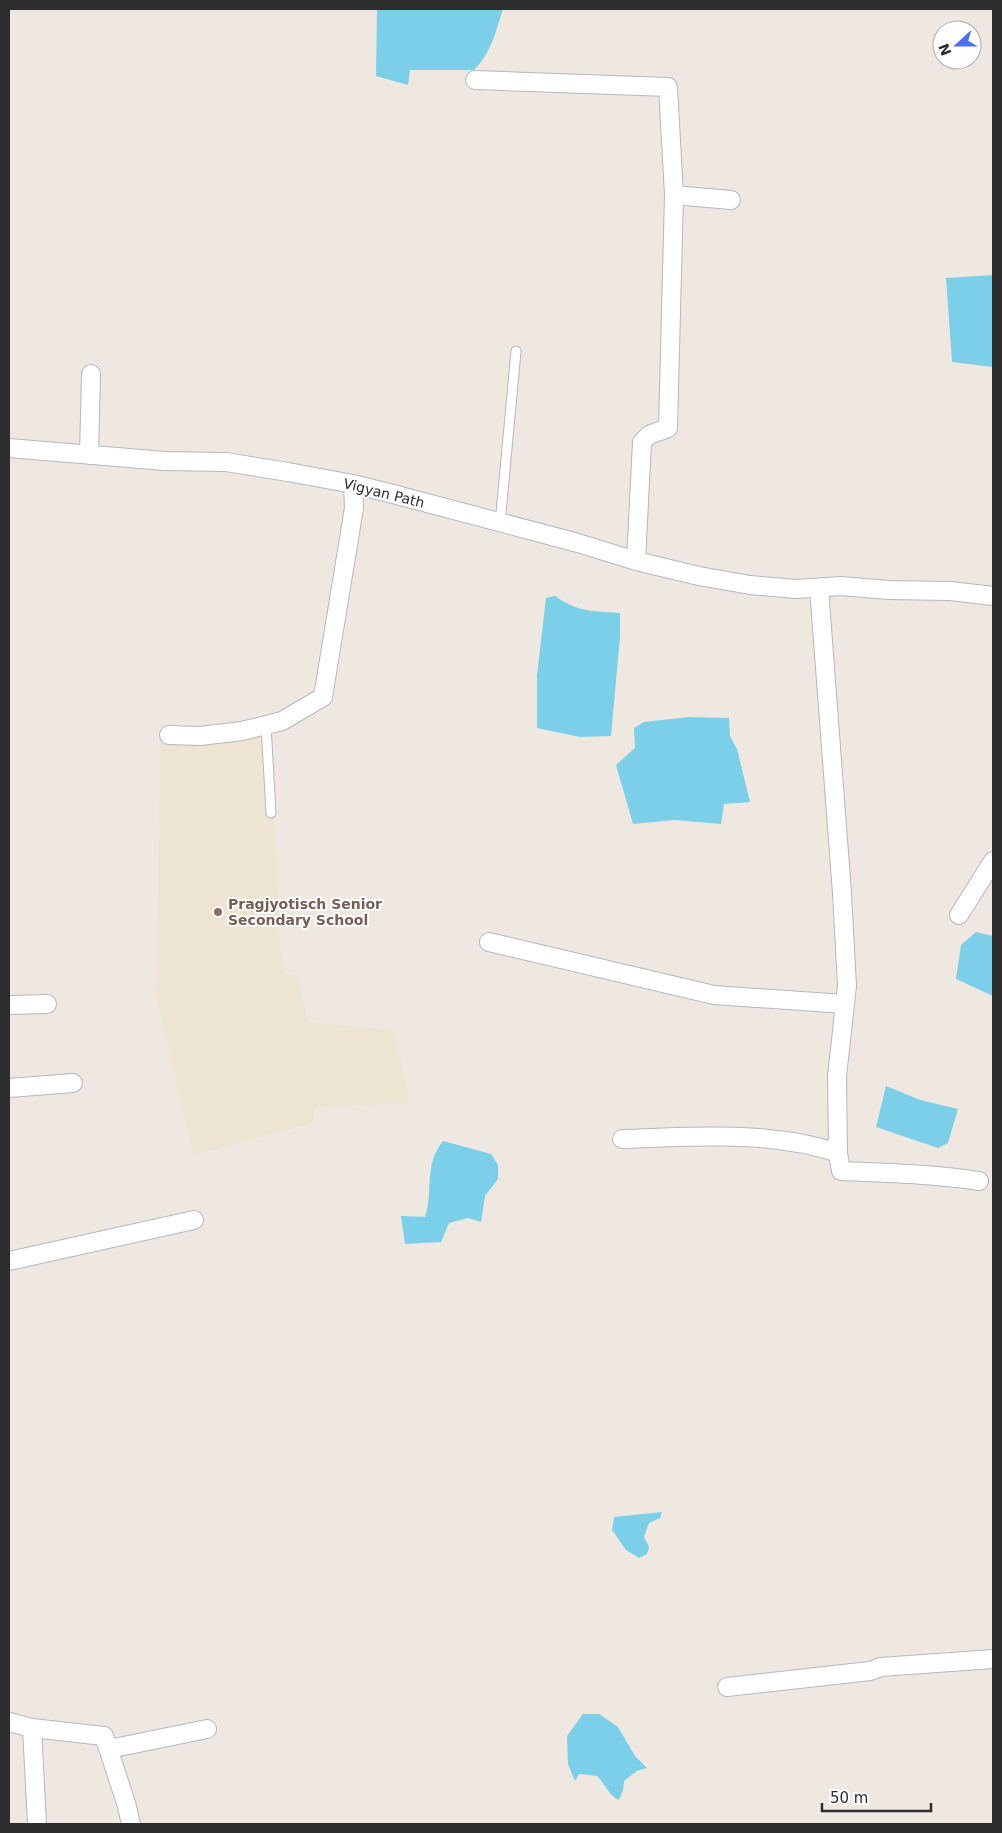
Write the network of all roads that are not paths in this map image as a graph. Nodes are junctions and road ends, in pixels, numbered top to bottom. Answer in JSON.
{"nodes":[{"id":1,"x":475,"y":80,"type":"dead end"},
{"id":2,"x":674,"y":195,"type":"junction"},
{"id":3,"x":732,"y":200,"type":"dead end"},
{"id":4,"x":516,"y":351,"type":"dead end"},
{"id":5,"x":91,"y":374,"type":"dead end"},
{"id":6,"x":9,"y":448,"type":"edge"},
{"id":7,"x":89,"y":455,"type":"junction"},
{"id":8,"x":353,"y":484,"type":"junction"},
{"id":9,"x":500,"y":524,"type":"junction"},
{"id":10,"x":636,"y":561,"type":"junction"},
{"id":11,"x":819,"y":588,"type":"junction"},
{"id":12,"x":993,"y":596,"type":"edge"},
{"id":13,"x":266,"y":725,"type":"junction"},
{"id":14,"x":169,"y":735,"type":"dead end"},
{"id":15,"x":271,"y":813,"type":"dead end"},
{"id":16,"x":993,"y":861,"type":"edge"},
{"id":17,"x":958,"y":915,"type":"dead end"},
{"id":18,"x":489,"y":942,"type":"dead end"},
{"id":19,"x":47,"y":1004,"type":"dead end"},
{"id":20,"x":845,"y":1004,"type":"junction"},
{"id":21,"x":9,"y":1005,"type":"edge"},
{"id":22,"x":73,"y":1083,"type":"dead end"},
{"id":23,"x":9,"y":1088,"type":"edge"},
{"id":24,"x":622,"y":1138,"type":"dead end"},
{"id":25,"x":838,"y":1153,"type":"junction"},
{"id":26,"x":979,"y":1181,"type":"dead end"},
{"id":27,"x":194,"y":1220,"type":"dead end"},
{"id":28,"x":9,"y":1262,"type":"edge"},
{"id":29,"x":993,"y":1659,"type":"edge"},
{"id":30,"x":726,"y":1687,"type":"dead end"},
{"id":31,"x":9,"y":1722,"type":"edge"},
{"id":32,"x":32,"y":1728,"type":"junction"},
{"id":33,"x":207,"y":1729,"type":"dead end"},
{"id":34,"x":109,"y":1749,"type":"junction"},
{"id":35,"x":37,"y":1824,"type":"edge"},
{"id":36,"x":131,"y":1824,"type":"edge"}],
"edges":[{"from":1,"to":2,"type":"street"},
{"from":2,"to":3,"type":"street"},
{"from":2,"to":10,"type":"street"},
{"from":4,"to":9,"type":"lane"},
{"from":5,"to":7,"type":"street"},
{"from":6,"to":7,"type":"street","name":"Vigyan Path"},
{"from":7,"to":8,"type":"street","name":"Vigyan Path"},
{"from":8,"to":9,"type":"street","name":"Vigyan Path"},
{"from":8,"to":13,"type":"street"},
{"from":9,"to":10,"type":"street","name":"Vigyan Path"},
{"from":10,"to":11,"type":"street","name":"Vigyan Path"},
{"from":11,"to":12,"type":"street","name":"Vigyan Path"},
{"from":11,"to":20,"type":"street"},
{"from":13,"to":14,"type":"street"},
{"from":13,"to":15,"type":"lane"},
{"from":16,"to":17,"type":"street"},
{"from":18,"to":20,"type":"street"},
{"from":19,"to":21,"type":"street"},
{"from":20,"to":25,"type":"street"},
{"from":22,"to":23,"type":"street"},
{"from":24,"to":25,"type":"street"},
{"from":25,"to":26,"type":"street"},
{"from":27,"to":28,"type":"street"},
{"from":29,"to":30,"type":"street"},
{"from":31,"to":32,"type":"street"},
{"from":32,"to":34,"type":"street"},
{"from":32,"to":35,"type":"street"},
{"from":33,"to":34,"type":"street"},
{"from":34,"to":36,"type":"street"}]}
